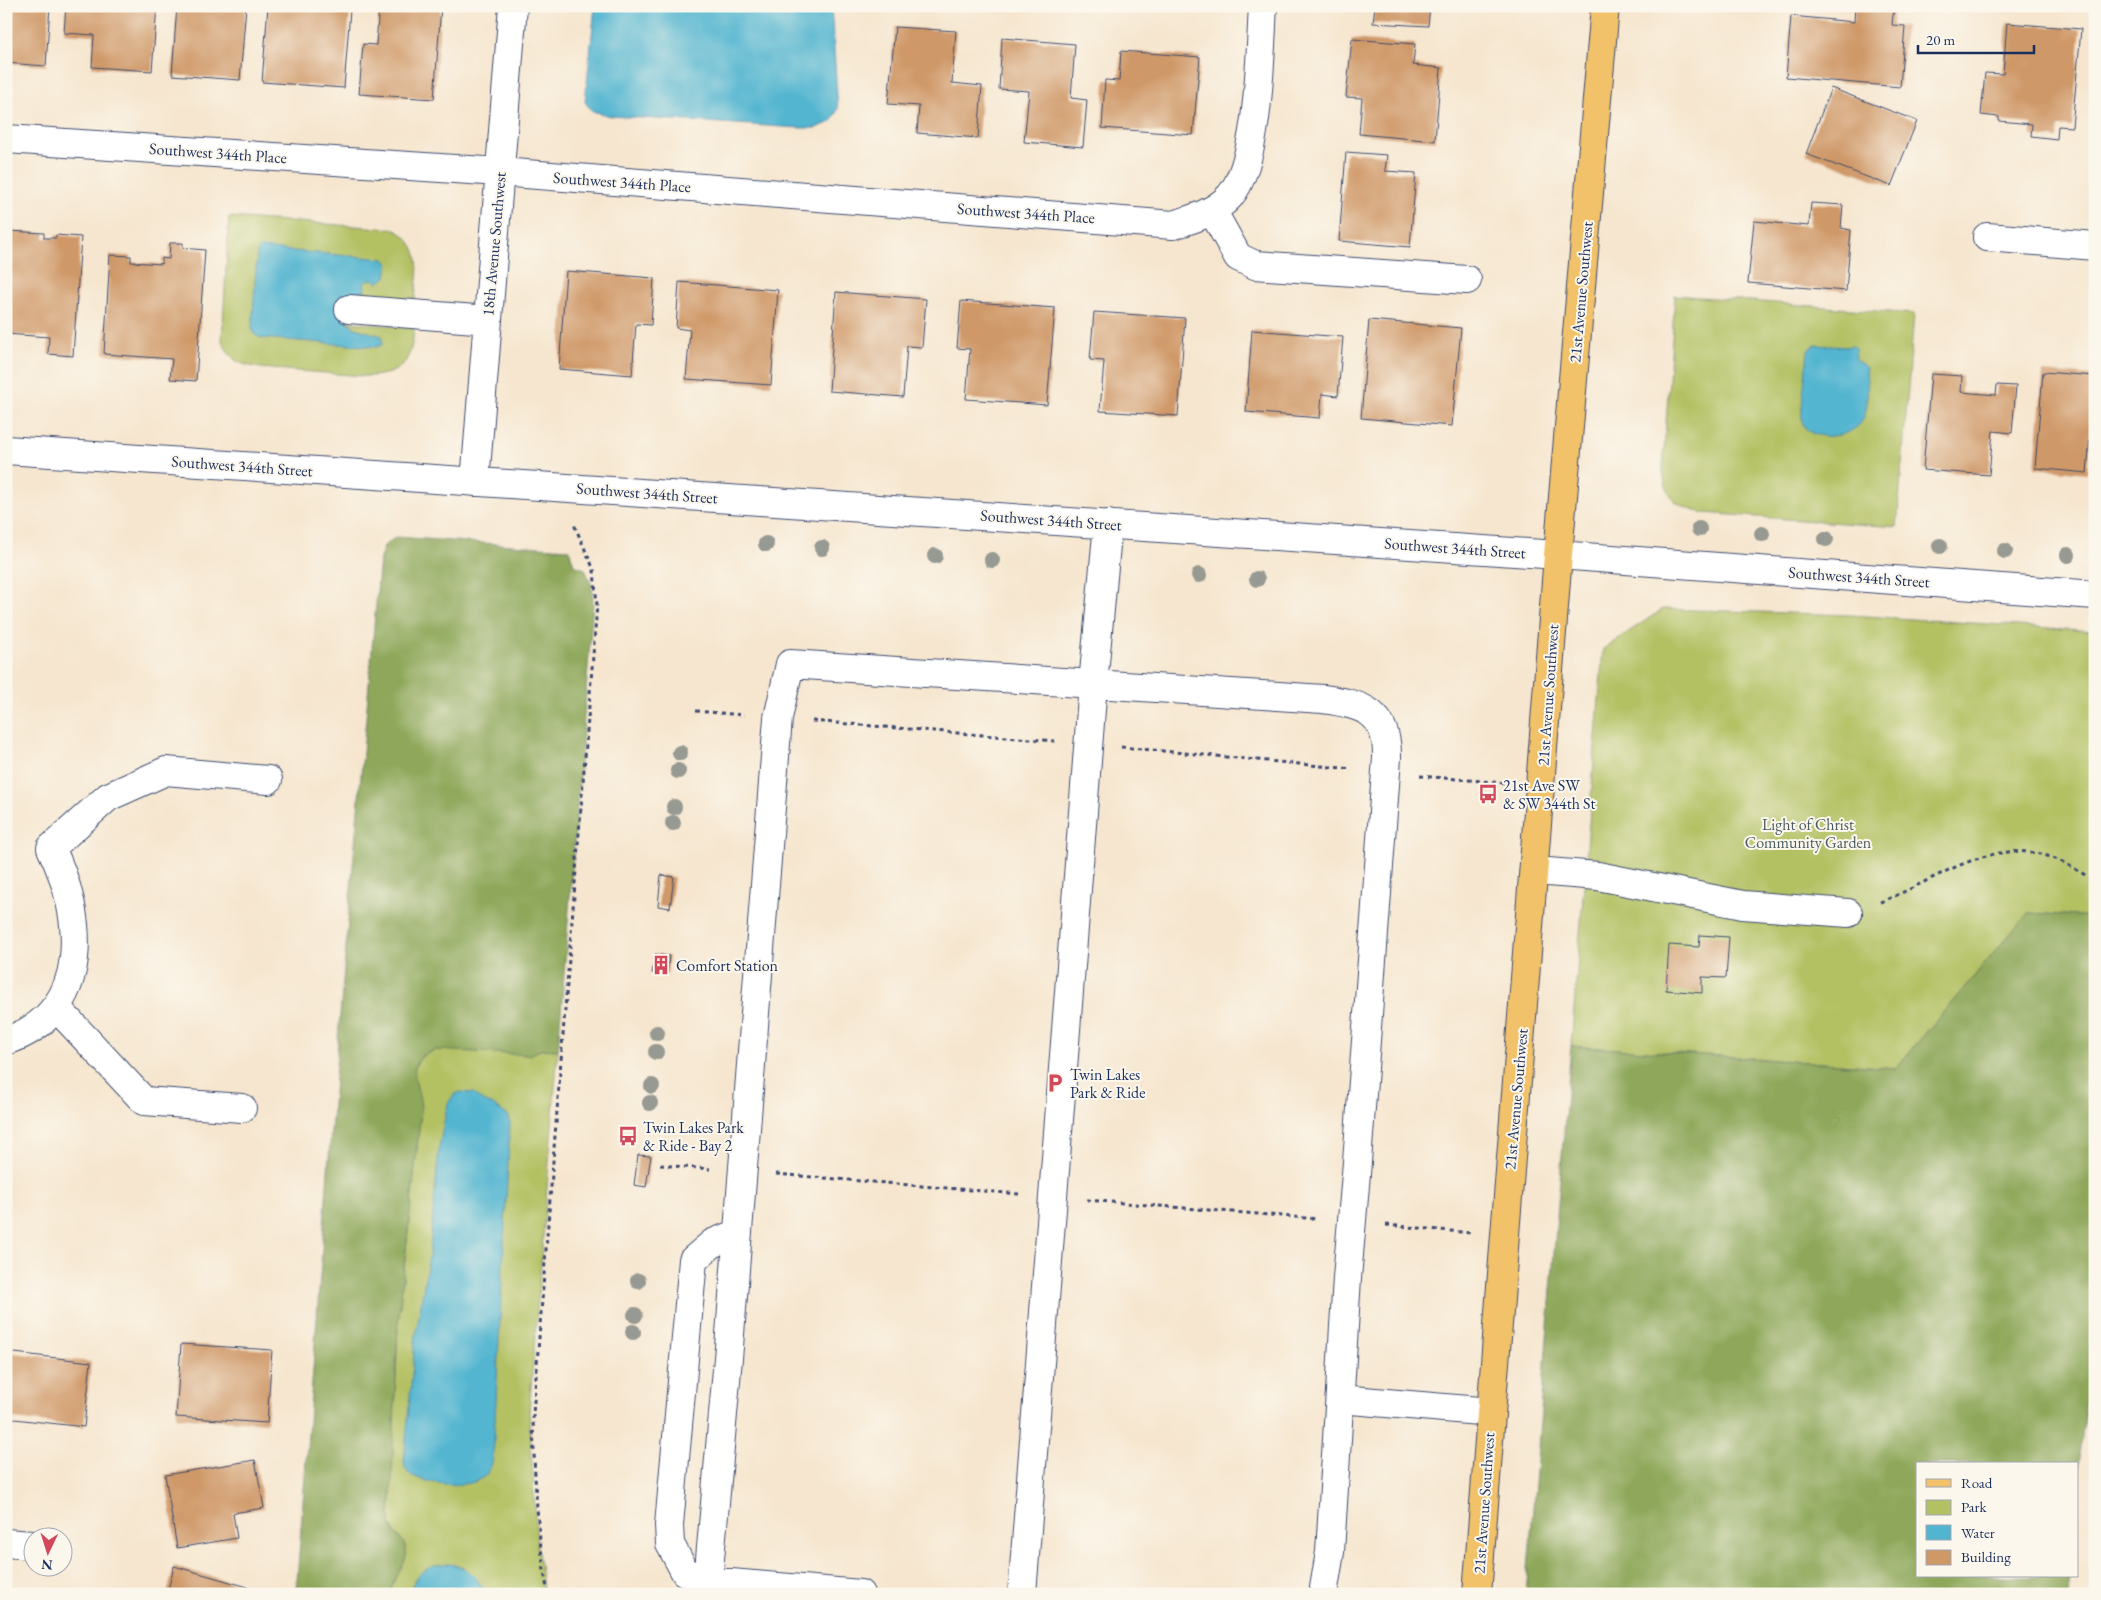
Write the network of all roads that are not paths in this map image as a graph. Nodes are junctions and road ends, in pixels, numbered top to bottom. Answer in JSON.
{"nodes":[{"id":1,"x":513,"y":6,"type":"edge"},
{"id":2,"x":1263,"y":6,"type":"edge"},
{"id":3,"x":1605,"y":6,"type":"edge"},
{"id":4,"x":6,"y":138,"type":"edge"},
{"id":5,"x":500,"y":172,"type":"junction"},
{"id":6,"x":1221,"y":202,"type":"junction"},
{"id":7,"x":1987,"y":237,"type":"dead end"},
{"id":8,"x":2095,"y":246,"type":"edge"},
{"id":9,"x":1467,"y":280,"type":"dead end"},
{"id":10,"x":349,"y":309,"type":"dead end"},
{"id":11,"x":488,"y":320,"type":"junction"},
{"id":12,"x":6,"y":450,"type":"edge"},
{"id":13,"x":476,"y":482,"type":"junction"},
{"id":14,"x":1108,"y":524,"type":"junction"},
{"id":15,"x":1558,"y":555,"type":"junction"},
{"id":16,"x":2095,"y":594,"type":"edge"},
{"id":17,"x":1092,"y":684,"type":"junction"},
{"id":18,"x":268,"y":780,"type":"dead end"},
{"id":19,"x":1534,"y":871,"type":"junction"},
{"id":20,"x":1848,"y":913,"type":"road end"},
{"id":21,"x":56,"y":1007,"type":"junction"},
{"id":22,"x":6,"y":1041,"type":"edge"},
{"id":23,"x":242,"y":1108,"type":"dead end"},
{"id":24,"x":738,"y":1233,"type":"junction"},
{"id":25,"x":1340,"y":1399,"type":"junction"},
{"id":26,"x":1491,"y":1412,"type":"junction"},
{"id":27,"x":6,"y":1543,"type":"edge"},
{"id":28,"x":22,"y":1544,"type":"edge"},
{"id":29,"x":708,"y":1581,"type":"junction"},
{"id":30,"x":860,"y":1594,"type":"edge"},
{"id":31,"x":1022,"y":1594,"type":"edge"},
{"id":32,"x":1323,"y":1594,"type":"edge"},
{"id":33,"x":1477,"y":1594,"type":"edge"}],
"edges":[{"from":1,"to":5,"type":"street","name":"18th Avenue Southwest"},
{"from":2,"to":6,"type":"street"},
{"from":3,"to":15,"type":"main road","name":"21st Avenue Southwest"},
{"from":4,"to":5,"type":"street","name":"Southwest 344th Place"},
{"from":5,"to":6,"type":"street","name":"Southwest 344th Place"},
{"from":5,"to":11,"type":"street","name":"18th Avenue Southwest"},
{"from":6,"to":9,"type":"street"},
{"from":7,"to":8,"type":"street"},
{"from":10,"to":11,"type":"street"},
{"from":11,"to":13,"type":"street","name":"18th Avenue Southwest"},
{"from":12,"to":13,"type":"street","name":"Southwest 344th Street"},
{"from":13,"to":14,"type":"street","name":"Southwest 344th Street"},
{"from":14,"to":15,"type":"street","name":"Southwest 344th Street"},
{"from":14,"to":17,"type":"street"},
{"from":15,"to":16,"type":"street","name":"Southwest 344th Street"},
{"from":15,"to":19,"type":"main road","name":"21st Avenue Southwest"},
{"from":17,"to":24,"type":"street"},
{"from":17,"to":25,"type":"street"},
{"from":17,"to":31,"type":"street"},
{"from":18,"to":21,"type":"street"},
{"from":19,"to":20,"type":"street"},
{"from":19,"to":26,"type":"main road","name":"21st Avenue Southwest"},
{"from":21,"to":22,"type":"street"},
{"from":21,"to":23,"type":"street"},
{"from":24,"to":29,"type":"street"},
{"from":24,"to":29,"type":"street"},
{"from":25,"to":26,"type":"street"},
{"from":25,"to":32,"type":"street"},
{"from":26,"to":33,"type":"main road","name":"21st Avenue Southwest"},
{"from":27,"to":28,"type":"street"},
{"from":29,"to":30,"type":"street"}]}
